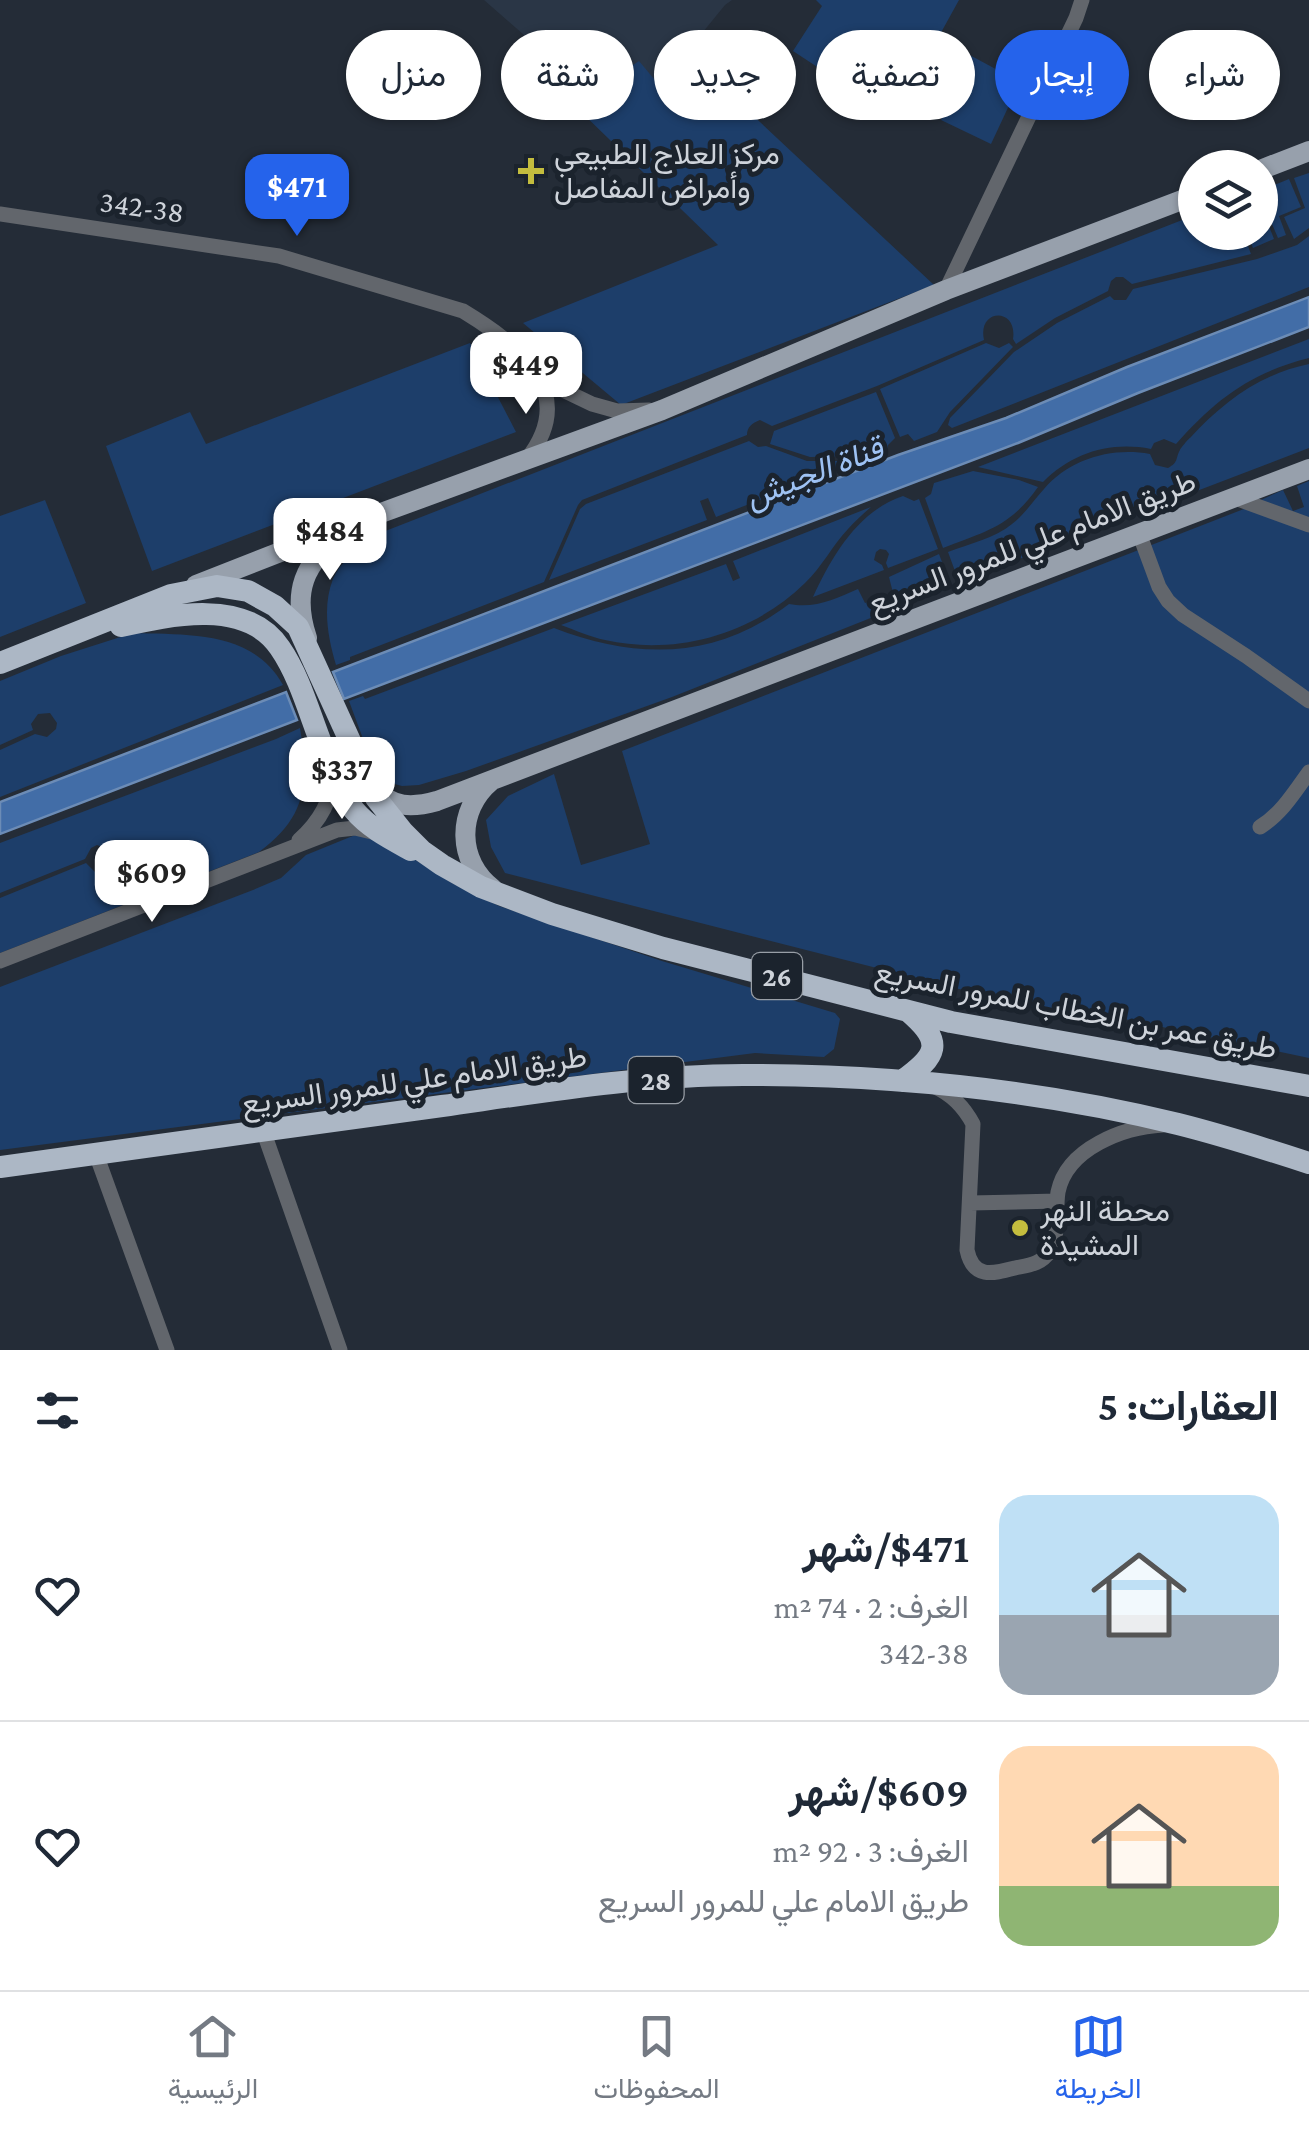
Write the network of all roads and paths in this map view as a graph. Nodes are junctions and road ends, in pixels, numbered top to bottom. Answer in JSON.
{"nodes":[{"id":1,"x":1082,"y":0,"type":"edge"},
{"id":2,"x":1309,"y":151,"type":"edge"},
{"id":3,"x":1278,"y":163,"type":"edge"},
{"id":4,"x":1178,"y":201,"type":"edge"},
{"id":5,"x":0,"y":204,"type":"edge"},
{"id":6,"x":0,"y":214,"type":"edge"},
{"id":7,"x":34,"y":218,"type":"junction"},
{"id":8,"x":946,"y":290,"type":"junction"},
{"id":9,"x":540,"y":379,"type":"junction"},
{"id":10,"x":662,"y":410,"type":"junction"},
{"id":11,"x":527,"y":460,"type":"junction"},
{"id":12,"x":1309,"y":469,"type":"edge"},
{"id":13,"x":1235,"y":498,"type":"junction"},
{"id":14,"x":370,"y":518,"type":"junction"},
{"id":15,"x":1309,"y":525,"type":"edge"},
{"id":16,"x":1140,"y":533,"type":"junction"},
{"id":17,"x":171,"y":595,"type":"junction"},
{"id":18,"x":31,"y":651,"type":"junction"},
{"id":19,"x":316,"y":662,"type":"junction"},
{"id":20,"x":0,"y":663,"type":"edge"},
{"id":21,"x":1309,"y":702,"type":"edge"},
{"id":22,"x":331,"y":767,"type":"junction"},
{"id":23,"x":1309,"y":772,"type":"edge"},
{"id":24,"x":365,"y":776,"type":"junction"},
{"id":25,"x":497,"y":777,"type":"junction"},
{"id":26,"x":1260,"y":827,"type":"dead end"},
{"id":27,"x":393,"y":840,"type":"junction"},
{"id":28,"x":288,"y":848,"type":"junction"},
{"id":29,"x":460,"y":876,"type":"junction"},
{"id":30,"x":504,"y":896,"type":"junction"},
{"id":31,"x":0,"y":961,"type":"edge"},
{"id":32,"x":909,"y":1012,"type":"junction"},
{"id":33,"x":909,"y":1081,"type":"junction"},
{"id":34,"x":1309,"y":1086,"type":"edge"},
{"id":35,"x":1180,"y":1124,"type":"junction"},
{"id":36,"x":263,"y":1130,"type":"junction"},
{"id":37,"x":96,"y":1154,"type":"junction"},
{"id":38,"x":1309,"y":1162,"type":"edge"},
{"id":39,"x":0,"y":1167,"type":"edge"},
{"id":40,"x":1057,"y":1201,"type":"junction"},
{"id":41,"x":970,"y":1203,"type":"junction"},
{"id":42,"x":168,"y":1350,"type":"edge"},
{"id":43,"x":340,"y":1350,"type":"edge"}],
"edges":[{"from":1,"to":8,"type":"street"},
{"from":2,"to":3,"type":"main road"},
{"from":4,"to":8,"type":"main road","name":"طريق عمر بن الخطاب للمرور السريع","number":"26"},
{"from":5,"to":7,"type":"street"},
{"from":6,"to":7,"type":"street","name":"342-38"},
{"from":7,"to":9,"type":"street","name":"342-38"},
{"from":8,"to":10,"type":"main road","name":"طريق عمر بن الخطاب للمرور السريع","number":"26"},
{"from":9,"to":10,"type":"street"},
{"from":9,"to":11,"type":"street"},
{"from":10,"to":11,"type":"main road","name":"طريق عمر بن الخطاب للمرور السريع","number":"26"},
{"from":11,"to":14,"type":"main road","name":"طريق عمر بن الخطاب للمرور السريع","number":"26"},
{"from":12,"to":13,"type":"main road","name":"طريق الامام علي للمرور السريع"},
{"from":13,"to":15,"type":"street"},
{"from":13,"to":16,"type":"main road","name":"طريق الامام علي للمرور السريع"},
{"from":14,"to":17,"type":"main road","name":"طريق عمر بن الخطاب للمرور السريع","number":"26"},
{"from":14,"to":19,"type":"main road","name":"طريق عمر بن الخطاب للمرور السريع","number":"26"},
{"from":16,"to":21,"type":"street"},
{"from":16,"to":25,"type":"main road","name":"طريق الامام علي للمرور السريع"},
{"from":17,"to":18,"type":"highway","name":"طريق عمر بن الخطاب للمرور السريع","number":"26"},
{"from":17,"to":19,"type":"highway","name":"طريق عمر بن الخطاب للمرور السريع","number":"26"},
{"from":18,"to":20,"type":"highway","name":"طريق عمر بن الخطاب للمرور السريع","number":"26"},
{"from":18,"to":22,"type":"highway"},
{"from":19,"to":24,"type":"highway","name":"طريق عمر بن الخطاب للمرور السريع","number":"26"},
{"from":22,"to":27,"type":"highway"},
{"from":22,"to":28,"type":"street"},
{"from":23,"to":26,"type":"street"},
{"from":24,"to":25,"type":"main road","name":"طريق الامام علي للمرور السريع"},
{"from":24,"to":29,"type":"highway","name":"طريق عمر بن الخطاب للمرور السريع","number":"26"},
{"from":25,"to":30,"type":"main road"},
{"from":27,"to":28,"type":"street"},
{"from":27,"to":29,"type":"highway"},
{"from":28,"to":31,"type":"street"},
{"from":29,"to":30,"type":"highway","name":"طريق عمر بن الخطاب للمرور السريع","number":"26"},
{"from":30,"to":32,"type":"highway","name":"طريق عمر بن الخطاب للمرور السريع","number":"26"},
{"from":32,"to":33,"type":"highway"},
{"from":32,"to":34,"type":"highway","name":"طريق عمر بن الخطاب للمرور السريع","number":"26"},
{"from":33,"to":35,"type":"highway","name":"طريق الامام علي للمرور السريع","number":"28"},
{"from":33,"to":36,"type":"highway","name":"طريق الامام علي للمرور السريع","number":"28"},
{"from":33,"to":41,"type":"street"},
{"from":35,"to":38,"type":"highway","name":"طريق الامام علي للمرور السريع","number":"28"},
{"from":35,"to":40,"type":"street"},
{"from":36,"to":37,"type":"highway","name":"طريق الامام علي للمرور السريع","number":"28"},
{"from":36,"to":43,"type":"street"},
{"from":37,"to":39,"type":"highway","name":"طريق الامام علي للمرور السريع","number":"28"},
{"from":37,"to":42,"type":"street"},
{"from":40,"to":41,"type":"street"},
{"from":40,"to":41,"type":"street"}]}
